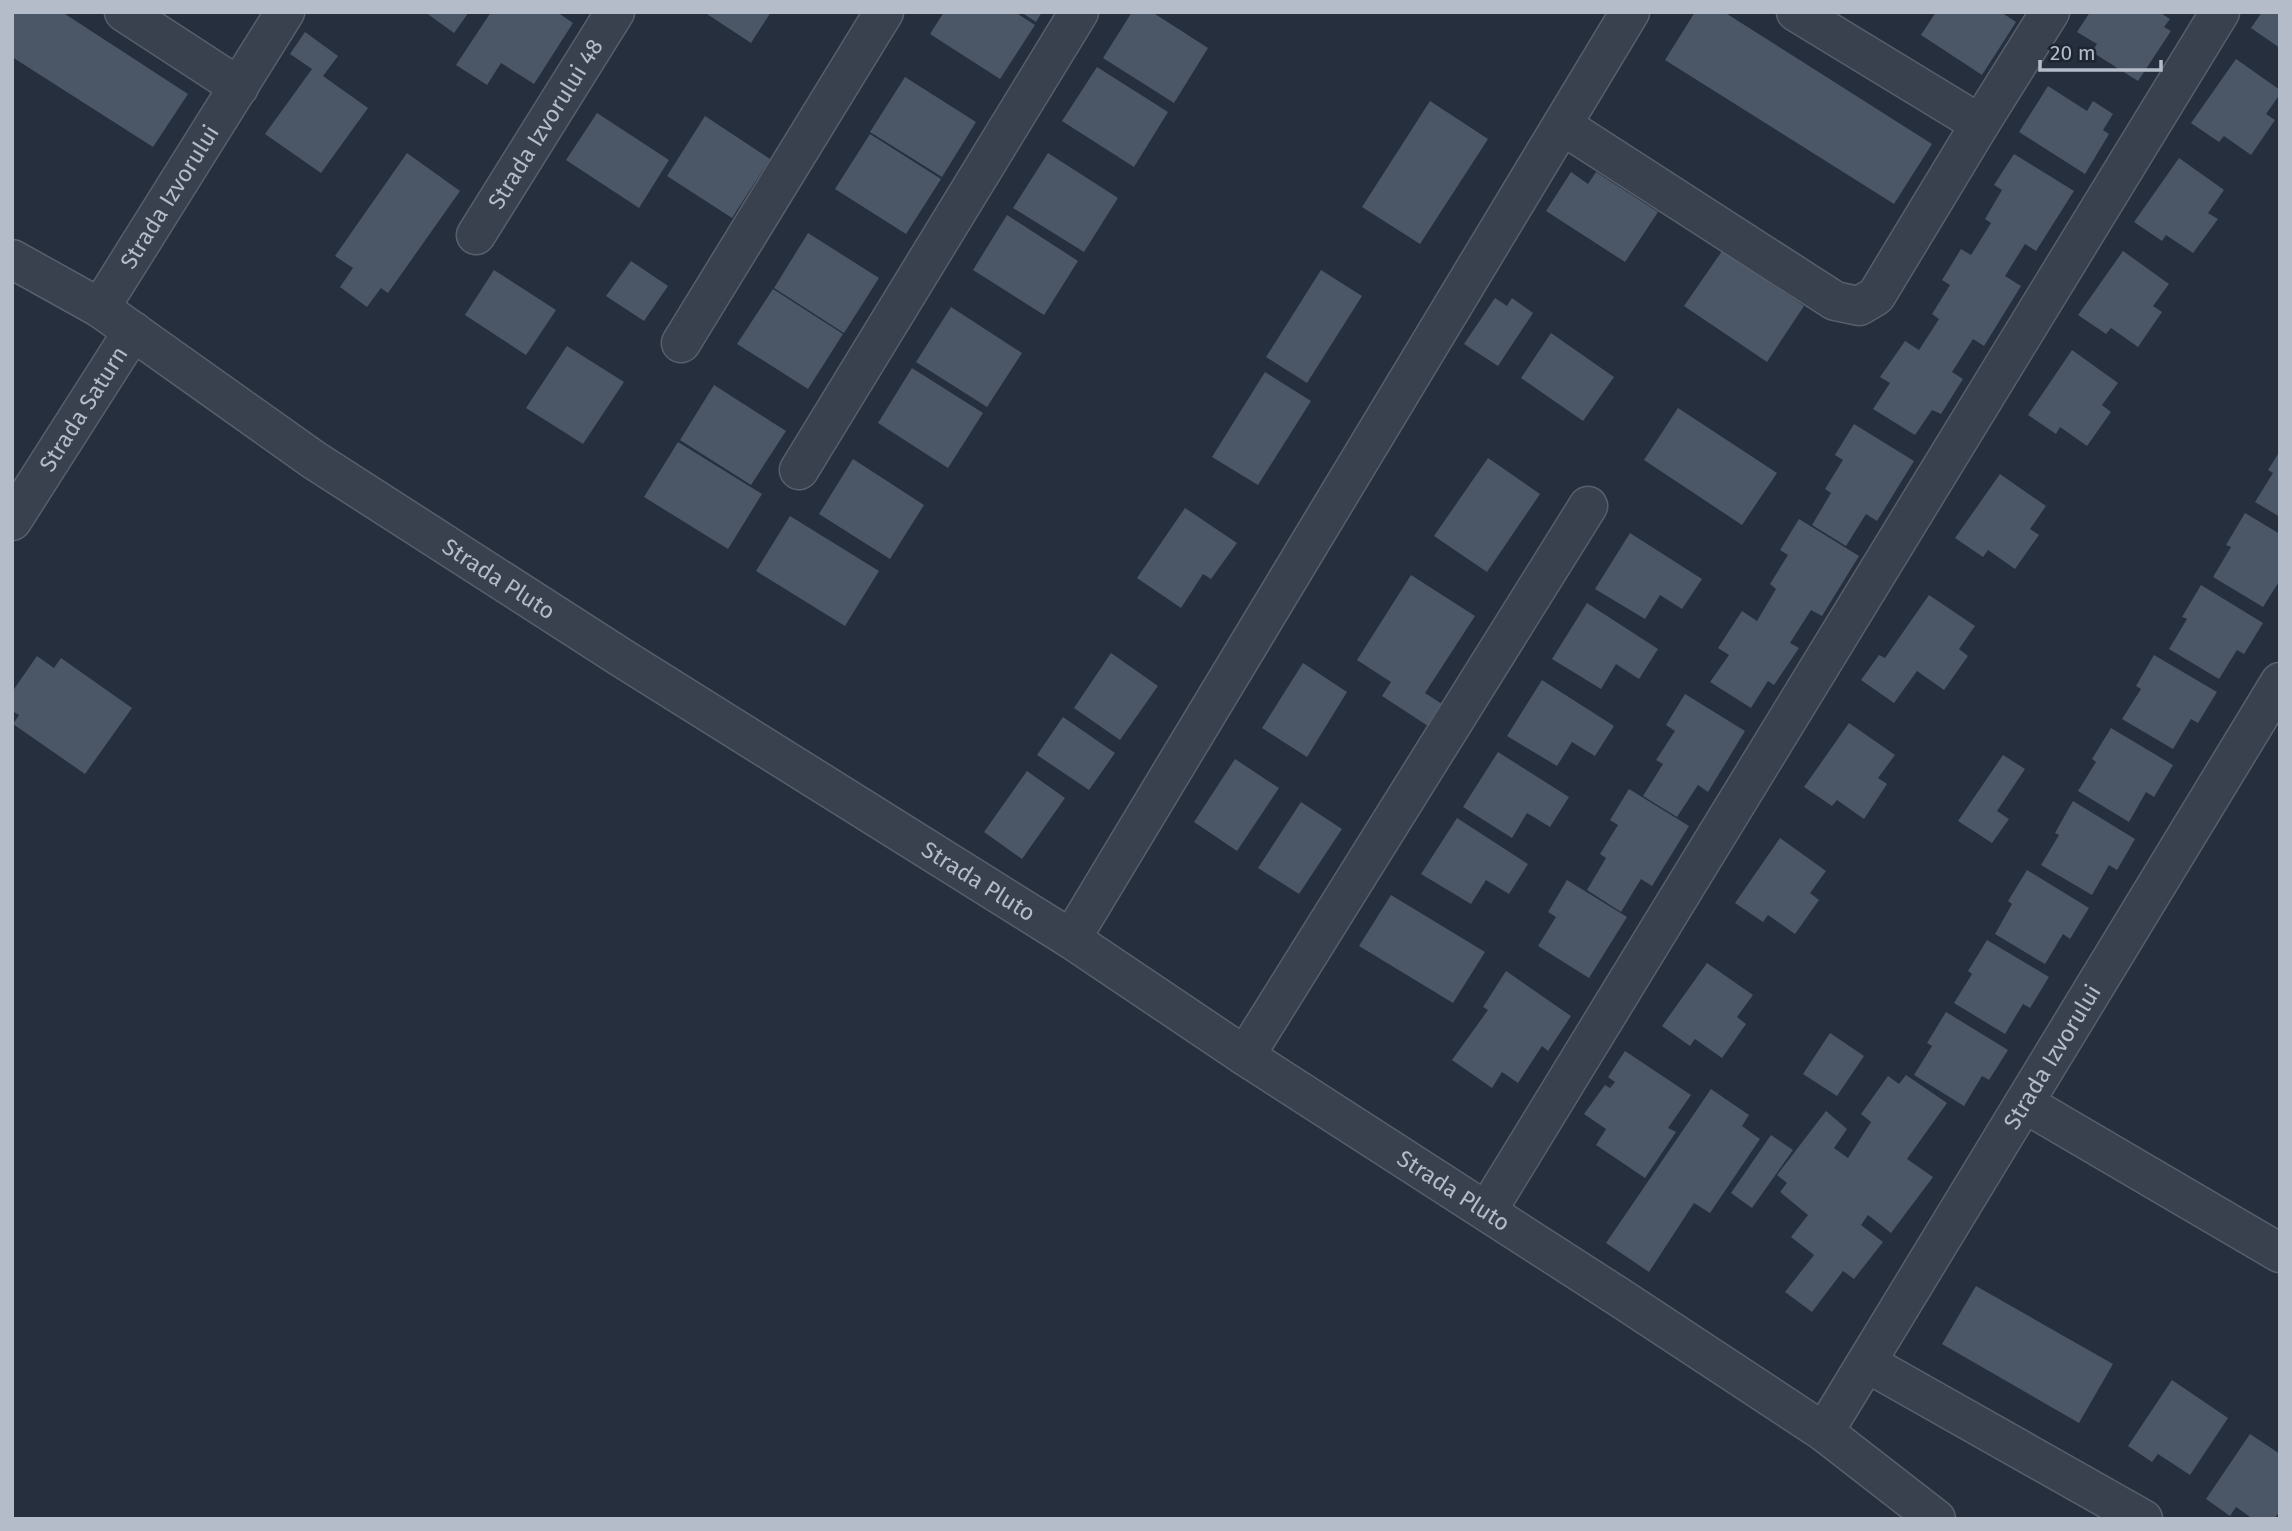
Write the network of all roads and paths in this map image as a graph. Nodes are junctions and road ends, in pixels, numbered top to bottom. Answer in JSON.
{"nodes":[{"id":1,"x":124,"y":12,"type":"edge"},
{"id":2,"x":285,"y":12,"type":"edge"},
{"id":3,"x":615,"y":12,"type":"edge"},
{"id":4,"x":884,"y":12,"type":"edge"},
{"id":5,"x":1079,"y":12,"type":"edge"},
{"id":6,"x":1630,"y":12,"type":"edge"},
{"id":7,"x":1796,"y":12,"type":"edge"},
{"id":8,"x":2050,"y":12,"type":"edge"},
{"id":9,"x":2220,"y":12,"type":"edge"},
{"id":10,"x":239,"y":87,"type":"junction"},
{"id":11,"x":1980,"y":124,"type":"junction"},
{"id":12,"x":1562,"y":125,"type":"junction"},
{"id":13,"x":476,"y":235,"type":"dead end"},
{"id":14,"x":12,"y":259,"type":"edge"},
{"id":15,"x":100,"y":308,"type":"junction"},
{"id":16,"x":133,"y":331,"type":"junction"},
{"id":17,"x":681,"y":343,"type":"dead end"},
{"id":18,"x":799,"y":470,"type":"dead end"},
{"id":19,"x":1588,"y":506,"type":"dead end"},
{"id":20,"x":12,"y":521,"type":"edge"},
{"id":21,"x":2280,"y":682,"type":"edge"},
{"id":22,"x":1071,"y":939,"type":"junction"},
{"id":23,"x":1245,"y":1056,"type":"junction"},
{"id":24,"x":2024,"y":1102,"type":"junction"},
{"id":25,"x":1487,"y":1211,"type":"junction"},
{"id":26,"x":2280,"y":1253,"type":"edge"},
{"id":27,"x":1867,"y":1363,"type":"junction"},
{"id":28,"x":1824,"y":1432,"type":"junction"},
{"id":29,"x":1936,"y":1519,"type":"edge"},
{"id":30,"x":2143,"y":1519,"type":"edge"}],
"edges":[{"from":1,"to":10,"type":"street"},
{"from":2,"to":10,"type":"street","name":"Strada Izvorului"},
{"from":3,"to":13,"type":"street","name":"Strada Izvorului 48"},
{"from":4,"to":17,"type":"street"},
{"from":5,"to":18,"type":"street"},
{"from":6,"to":12,"type":"street"},
{"from":7,"to":11,"type":"street"},
{"from":8,"to":11,"type":"street"},
{"from":9,"to":25,"type":"street"},
{"from":10,"to":15,"type":"street","name":"Strada Izvorului"},
{"from":11,"to":12,"type":"street"},
{"from":12,"to":22,"type":"street"},
{"from":14,"to":15,"type":"street","name":"Strada Pluto"},
{"from":15,"to":16,"type":"street","name":"Strada Pluto"},
{"from":16,"to":20,"type":"street","name":"Strada Saturn"},
{"from":16,"to":22,"type":"street","name":"Strada Pluto"},
{"from":19,"to":23,"type":"street"},
{"from":21,"to":24,"type":"street","name":"Strada Izvorului"},
{"from":22,"to":23,"type":"street","name":"Strada Pluto"},
{"from":23,"to":25,"type":"street","name":"Strada Pluto"},
{"from":24,"to":26,"type":"street"},
{"from":24,"to":27,"type":"street","name":"Strada Izvorului"},
{"from":25,"to":28,"type":"street","name":"Strada Pluto"},
{"from":27,"to":28,"type":"street","name":"Strada Izvorului"},
{"from":27,"to":30,"type":"street"},
{"from":28,"to":29,"type":"street","name":"Strada Pluto"}]}
